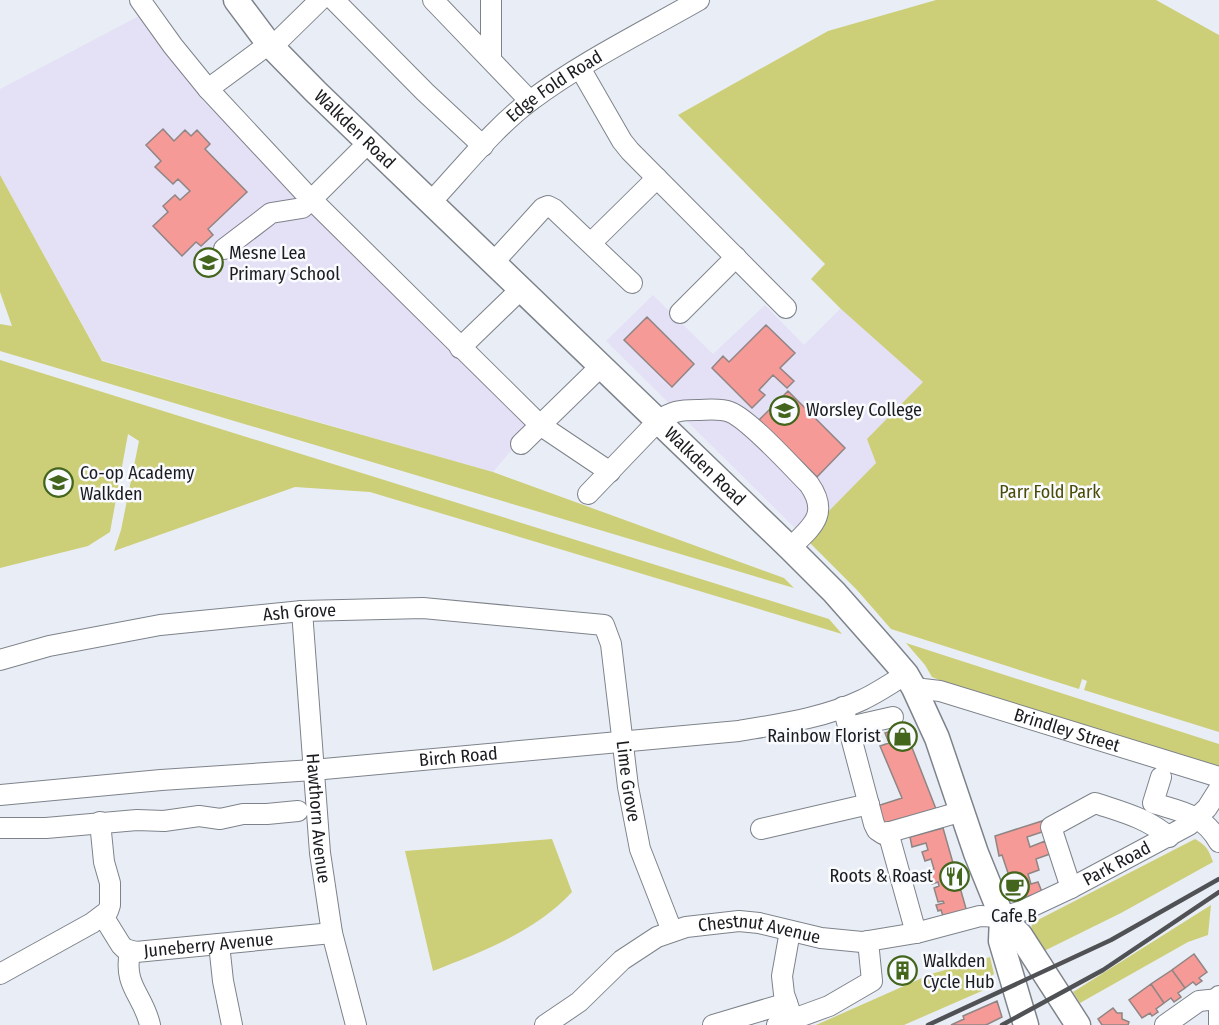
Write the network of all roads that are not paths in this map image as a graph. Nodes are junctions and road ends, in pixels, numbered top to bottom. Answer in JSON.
{"nodes":[{"id":1,"x":140,"y":0,"type":"edge"},
{"id":2,"x":236,"y":0,"type":"edge"},
{"id":3,"x":320,"y":0,"type":"edge"},
{"id":4,"x":334,"y":0,"type":"edge"},
{"id":5,"x":433,"y":0,"type":"edge"},
{"id":6,"x":491,"y":0,"type":"edge"},
{"id":7,"x":699,"y":0,"type":"edge"},
{"id":8,"x":270,"y":45,"type":"junction"},
{"id":9,"x":491,"y":59,"type":"junction"},
{"id":10,"x":580,"y":68,"type":"junction"},
{"id":11,"x":208,"y":89,"type":"junction"},
{"id":12,"x":530,"y":101,"type":"junction"},
{"id":13,"x":368,"y":143,"type":"junction"},
{"id":14,"x":483,"y":146,"type":"junction"},
{"id":15,"x":657,"y":178,"type":"junction"},
{"id":16,"x":312,"y":198,"type":"junction"},
{"id":17,"x":431,"y":202,"type":"junction"},
{"id":18,"x":593,"y":241,"type":"dead end"},
{"id":19,"x":224,"y":249,"type":"dead end"},
{"id":20,"x":736,"y":257,"type":"junction"},
{"id":21,"x":493,"y":263,"type":"junction"},
{"id":22,"x":633,"y":283,"type":"dead end"},
{"id":23,"x":521,"y":289,"type":"junction"},
{"id":24,"x":786,"y":308,"type":"dead end"},
{"id":25,"x":680,"y":313,"type":"dead end"},
{"id":26,"x":460,"y":348,"type":"junction"},
{"id":27,"x":601,"y":366,"type":"junction"},
{"id":28,"x":658,"y":421,"type":"junction"},
{"id":29,"x":540,"y":425,"type":"junction"},
{"id":30,"x":521,"y":444,"type":"dead end"},
{"id":31,"x":610,"y":472,"type":"junction"},
{"id":32,"x":588,"y":494,"type":"dead end"},
{"id":33,"x":790,"y":548,"type":"junction"},
{"id":34,"x":302,"y":611,"type":"junction"},
{"id":35,"x":604,"y":625,"type":"joint"},
{"id":36,"x":0,"y":660,"type":"edge"},
{"id":37,"x":910,"y":681,"type":"junction"},
{"id":38,"x":843,"y":707,"type":"junction"},
{"id":39,"x":893,"y":717,"type":"dead end"},
{"id":40,"x":849,"y":728,"type":"junction"},
{"id":41,"x":623,"y":743,"type":"junction"},
{"id":42,"x":313,"y":770,"type":"junction"},
{"id":43,"x":1161,"y":777,"type":"dead end"},
{"id":44,"x":1219,"y":777,"type":"edge"},
{"id":45,"x":0,"y":795,"type":"edge"},
{"id":46,"x":1217,"y":798,"type":"edge"},
{"id":47,"x":869,"y":804,"type":"junction"},
{"id":48,"x":298,"y":811,"type":"dead end"},
{"id":49,"x":963,"y":811,"type":"junction"},
{"id":50,"x":1198,"y":817,"type":"junction"},
{"id":51,"x":100,"y":822,"type":"junction"},
{"id":52,"x":0,"y":828,"type":"edge"},
{"id":53,"x":761,"y":830,"type":"dead end"},
{"id":54,"x":888,"y":832,"type":"junction"},
{"id":55,"x":1169,"y":837,"type":"junction"},
{"id":56,"x":1219,"y":842,"type":"edge"},
{"id":57,"x":1071,"y":888,"type":"junction"},
{"id":58,"x":103,"y":916,"type":"junction"},
{"id":59,"x":1002,"y":917,"type":"junction"},
{"id":60,"x":790,"y":931,"type":"junction"},
{"id":61,"x":672,"y":932,"type":"junction"},
{"id":62,"x":332,"y":933,"type":"junction"},
{"id":63,"x":916,"y":933,"type":"junction"},
{"id":64,"x":868,"y":941,"type":"junction"},
{"id":65,"x":219,"y":944,"type":"junction"},
{"id":66,"x":130,"y":951,"type":"junction"},
{"id":67,"x":0,"y":974,"type":"edge"},
{"id":68,"x":1046,"y":977,"type":"junction"},
{"id":69,"x":1016,"y":992,"type":"junction"},
{"id":70,"x":1219,"y":998,"type":"edge"},
{"id":71,"x":786,"y":1016,"type":"edge"},
{"id":72,"x":150,"y":1025,"type":"edge"},
{"id":73,"x":232,"y":1025,"type":"edge"},
{"id":74,"x":356,"y":1025,"type":"edge"},
{"id":75,"x":545,"y":1025,"type":"edge"},
{"id":76,"x":713,"y":1025,"type":"edge"},
{"id":77,"x":1026,"y":1025,"type":"edge"},
{"id":78,"x":1078,"y":1025,"type":"edge"},
{"id":79,"x":1165,"y":1025,"type":"edge"},
{"id":80,"x":1219,"y":1025,"type":"edge"}],
"edges":[{"from":1,"to":11,"type":"street"},
{"from":2,"to":8,"type":"main road","name":"Walkden Road"},
{"from":3,"to":8,"type":"street"},
{"from":4,"to":14,"type":"street"},
{"from":5,"to":9,"type":"street"},
{"from":6,"to":9,"type":"street"},
{"from":7,"to":10,"type":"street","name":"Edge Fold Road"},
{"from":8,"to":11,"type":"street"},
{"from":8,"to":13,"type":"main road","name":"Walkden Road"},
{"from":9,"to":12,"type":"street"},
{"from":10,"to":12,"type":"street","name":"Edge Fold Road"},
{"from":10,"to":15,"type":"street"},
{"from":11,"to":16,"type":"street"},
{"from":12,"to":14,"type":"street","name":"Edge Fold Road"},
{"from":13,"to":16,"type":"street"},
{"from":13,"to":17,"type":"main road","name":"Walkden Road"},
{"from":14,"to":17,"type":"street","name":"Edge Fold Road"},
{"from":15,"to":18,"type":"street"},
{"from":15,"to":20,"type":"street"},
{"from":16,"to":19,"type":"street"},
{"from":16,"to":26,"type":"street"},
{"from":17,"to":21,"type":"main road","name":"Walkden Road"},
{"from":20,"to":24,"type":"street"},
{"from":20,"to":25,"type":"street"},
{"from":21,"to":22,"type":"street"},
{"from":21,"to":23,"type":"main road","name":"Walkden Road"},
{"from":23,"to":26,"type":"street"},
{"from":23,"to":27,"type":"main road","name":"Walkden Road"},
{"from":26,"to":29,"type":"street"},
{"from":27,"to":28,"type":"main road","name":"Walkden Road"},
{"from":27,"to":29,"type":"street"},
{"from":28,"to":31,"type":"street"},
{"from":28,"to":33,"type":"main road","name":"Walkden Road"},
{"from":28,"to":33,"type":"street"},
{"from":29,"to":30,"type":"street"},
{"from":29,"to":31,"type":"street"},
{"from":31,"to":32,"type":"street"},
{"from":33,"to":37,"type":"main road","name":"Walkden Road"},
{"from":34,"to":35,"type":"street","name":"Ash Grove"},
{"from":34,"to":36,"type":"street","name":"Ash Grove"},
{"from":34,"to":42,"type":"street","name":"Hawthorn Avenue"},
{"from":35,"to":41,"type":"street","name":"Lime Grove"},
{"from":37,"to":38,"type":"street","name":"Birch Road"},
{"from":37,"to":44,"type":"street","name":"Brindley Street"},
{"from":37,"to":49,"type":"main road","name":"Walkden Road"},
{"from":38,"to":40,"type":"street"},
{"from":38,"to":41,"type":"street","name":"Birch Road"},
{"from":39,"to":40,"type":"street"},
{"from":40,"to":47,"type":"street"},
{"from":41,"to":42,"type":"street","name":"Birch Road"},
{"from":41,"to":61,"type":"street","name":"Lime Grove"},
{"from":42,"to":45,"type":"street","name":"Birch Road"},
{"from":42,"to":62,"type":"street","name":"Hawthorn Avenue"},
{"from":43,"to":50,"type":"street"},
{"from":46,"to":50,"type":"street","name":"Park Road"},
{"from":47,"to":53,"type":"street"},
{"from":47,"to":54,"type":"street"},
{"from":48,"to":51,"type":"street"},
{"from":49,"to":54,"type":"street"},
{"from":49,"to":59,"type":"main road","name":"Walkden Road"},
{"from":50,"to":55,"type":"street","name":"Park Road"},
{"from":50,"to":56,"type":"street"},
{"from":51,"to":52,"type":"street"},
{"from":51,"to":58,"type":"street"},
{"from":54,"to":63,"type":"street"},
{"from":55,"to":57,"type":"street","name":"Park Road"},
{"from":55,"to":57,"type":"street"},
{"from":57,"to":59,"type":"street","name":"Park Road"},
{"from":58,"to":66,"type":"street","name":"Juneberry Avenue"},
{"from":58,"to":67,"type":"street"},
{"from":59,"to":63,"type":"street","name":"Chestnut Avenue"},
{"from":59,"to":68,"type":"main road"},
{"from":59,"to":69,"type":"main road","name":"Walkden Road"},
{"from":60,"to":61,"type":"street","name":"Chestnut Avenue"},
{"from":60,"to":64,"type":"street","name":"Chestnut Avenue"},
{"from":60,"to":71,"type":"street"},
{"from":61,"to":75,"type":"street","name":"Chestnut Avenue"},
{"from":62,"to":65,"type":"street","name":"Juneberry Avenue"},
{"from":62,"to":74,"type":"street","name":"Hawthorn Avenue"},
{"from":63,"to":64,"type":"street","name":"Chestnut Avenue"},
{"from":64,"to":71,"type":"street"},
{"from":65,"to":66,"type":"street","name":"Juneberry Avenue"},
{"from":65,"to":73,"type":"street"},
{"from":66,"to":72,"type":"street"},
{"from":68,"to":69,"type":"main road"},
{"from":68,"to":78,"type":"main road"},
{"from":69,"to":77,"type":"main road","name":"Walkden Road"},
{"from":70,"to":79,"type":"street"},
{"from":70,"to":80,"type":"street"},
{"from":71,"to":76,"type":"street"}]}
